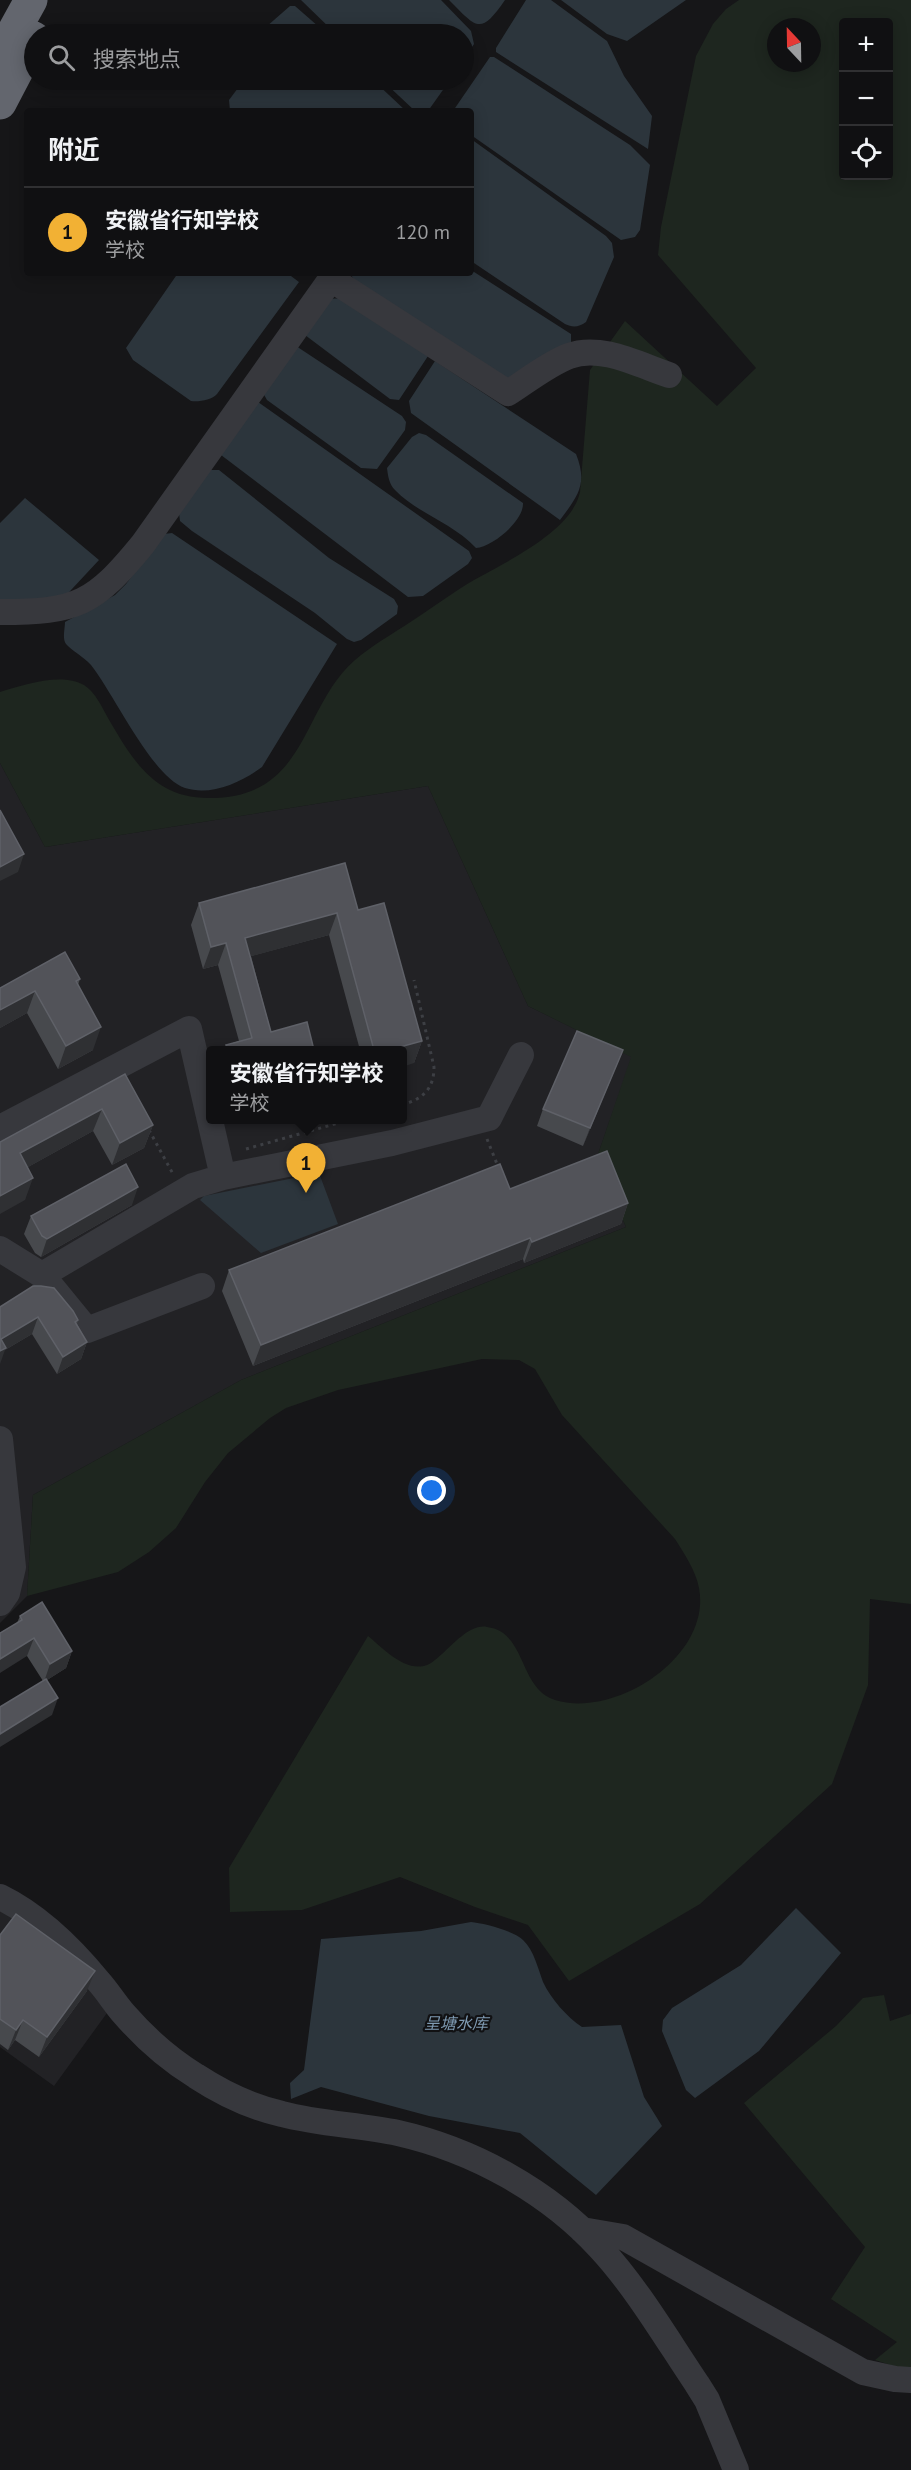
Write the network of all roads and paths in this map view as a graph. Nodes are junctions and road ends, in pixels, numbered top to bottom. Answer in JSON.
{"nodes":[{"id":1,"x":31,"y":0,"type":"edge"},
{"id":2,"x":56,"y":0,"type":"edge"},
{"id":3,"x":42,"y":24,"type":"edge"},
{"id":4,"x":0,"y":56,"type":"edge"},
{"id":5,"x":24,"y":57,"type":"edge"},
{"id":6,"x":0,"y":103,"type":"edge"},
{"id":7,"x":669,"y":375,"type":"dead end"},
{"id":8,"x":0,"y":612,"type":"edge"},
{"id":9,"x":414,"y":980,"type":"dead end"},
{"id":10,"x":521,"y":1055,"type":"dead end"},
{"id":11,"x":206,"y":1102,"type":"edge"},
{"id":12,"x":407,"y":1103,"type":"edge"},
{"id":13,"x":479,"y":1120,"type":"junction"},
{"id":14,"x":211,"y":1124,"type":"edge"},
{"id":15,"x":336,"y":1124,"type":"edge"},
{"id":16,"x":0,"y":1128,"type":"edge"},
{"id":17,"x":149,"y":1130,"type":"edge"},
{"id":18,"x":221,"y":1167,"type":"junction"},
{"id":19,"x":500,"y":1170,"type":"edge"},
{"id":20,"x":183,"y":1192,"type":"junction"},
{"id":21,"x":0,"y":1249,"type":"edge"},
{"id":22,"x":42,"y":1275,"type":"junction"},
{"id":23,"x":202,"y":1286,"type":"dead end"},
{"id":24,"x":0,"y":1439,"type":"edge"},
{"id":25,"x":0,"y":1603,"type":"edge"},
{"id":26,"x":0,"y":1898,"type":"edge"},
{"id":27,"x":582,"y":2230,"type":"junction"},
{"id":28,"x":911,"y":2380,"type":"edge"},
{"id":29,"x":736,"y":2470,"type":"edge"}],
"edges":[{"from":1,"to":4,"type":"highway"},
{"from":2,"to":3,"type":"highway"},
{"from":5,"to":6,"type":"highway"},
{"from":7,"to":8,"type":"street"},
{"from":9,"to":12,"type":"path"},
{"from":10,"to":13,"type":"street"},
{"from":11,"to":16,"type":"street"},
{"from":13,"to":18,"type":"street"},
{"from":13,"to":19,"type":"path"},
{"from":14,"to":18,"type":"street"},
{"from":15,"to":18,"type":"path"},
{"from":17,"to":20,"type":"path"},
{"from":18,"to":20,"type":"street"},
{"from":20,"to":22,"type":"street"},
{"from":21,"to":22,"type":"street"},
{"from":22,"to":23,"type":"street"},
{"from":24,"to":25,"type":"street"},
{"from":26,"to":27,"type":"street"},
{"from":27,"to":28,"type":"street"},
{"from":27,"to":29,"type":"street"}]}
